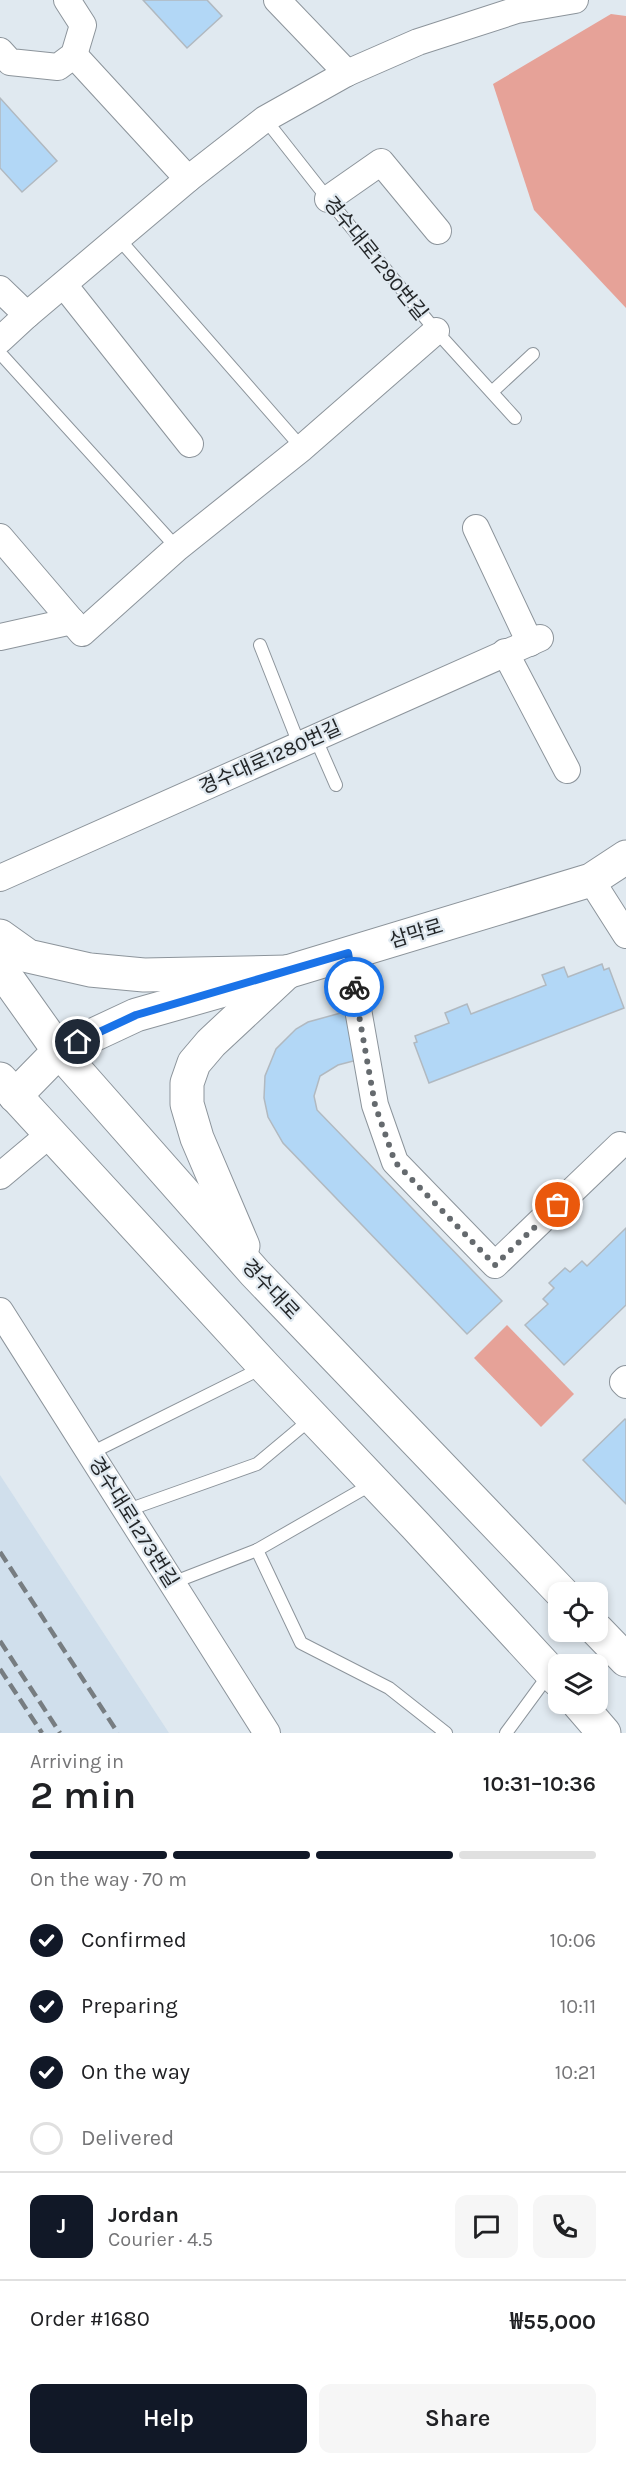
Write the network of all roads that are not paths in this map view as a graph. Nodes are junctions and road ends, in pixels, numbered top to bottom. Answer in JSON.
{"nodes":[{"id":1,"x":67,"y":0,"type":"edge"},
{"id":2,"x":278,"y":0,"type":"edge"},
{"id":3,"x":575,"y":0,"type":"edge"},
{"id":4,"x":0,"y":51,"type":"edge"},
{"id":5,"x":74,"y":55,"type":"junction"},
{"id":6,"x":347,"y":73,"type":"junction"},
{"id":7,"x":265,"y":119,"type":"junction"},
{"id":8,"x":188,"y":179,"type":"junction"},
{"id":9,"x":328,"y":199,"type":"junction"},
{"id":10,"x":438,"y":231,"type":"dead end"},
{"id":11,"x":119,"y":239,"type":"junction"},
{"id":12,"x":64,"y":285,"type":"junction"},
{"id":13,"x":0,"y":289,"type":"edge"},
{"id":14,"x":27,"y":315,"type":"junction"},
{"id":15,"x":436,"y":331,"type":"junction"},
{"id":16,"x":0,"y":340,"type":"edge"},
{"id":17,"x":0,"y":353,"type":"edge"},
{"id":18,"x":533,"y":354,"type":"dead end"},
{"id":19,"x":493,"y":391,"type":"junction"},
{"id":20,"x":515,"y":418,"type":"dead end"},
{"id":21,"x":190,"y":444,"type":"dead end"},
{"id":22,"x":302,"y":448,"type":"junction"},
{"id":23,"x":476,"y":528,"type":"dead end"},
{"id":24,"x":0,"y":537,"type":"edge"},
{"id":25,"x":177,"y":548,"type":"junction"},
{"id":26,"x":72,"y":621,"type":"junction"},
{"id":27,"x":0,"y":637,"type":"edge"},
{"id":28,"x":260,"y":645,"type":"dead end"},
{"id":29,"x":505,"y":652,"type":"junction"},
{"id":30,"x":307,"y":741,"type":"junction"},
{"id":31,"x":567,"y":770,"type":"dead end"},
{"id":32,"x":336,"y":785,"type":"dead end"},
{"id":33,"x":626,"y":857,"type":"edge"},
{"id":34,"x":0,"y":878,"type":"edge"},
{"id":35,"x":591,"y":880,"type":"junction"},
{"id":36,"x":626,"y":935,"type":"edge"},
{"id":37,"x":0,"y":936,"type":"edge"},
{"id":38,"x":348,"y":953,"type":"junction"},
{"id":39,"x":0,"y":968,"type":"edge"},
{"id":40,"x":288,"y":972,"type":"junction"},
{"id":41,"x":59,"y":1051,"type":"junction"},
{"id":42,"x":7,"y":1087,"type":"edge"},
{"id":43,"x":50,"y":1134,"type":"junction"},
{"id":44,"x":620,"y":1145,"type":"dead end"},
{"id":45,"x":0,"y":1176,"type":"edge"},
{"id":46,"x":255,"y":1273,"type":"junction"},
{"id":47,"x":0,"y":1311,"type":"edge"},
{"id":48,"x":265,"y":1367,"type":"junction"},
{"id":49,"x":626,"y":1379,"type":"edge"},
{"id":50,"x":626,"y":1385,"type":"edge"},
{"id":51,"x":314,"y":1417,"type":"junction"},
{"id":52,"x":91,"y":1453,"type":"junction"},
{"id":53,"x":375,"y":1482,"type":"junction"},
{"id":54,"x":125,"y":1511,"type":"junction"},
{"id":55,"x":257,"y":1550,"type":"junction"},
{"id":56,"x":551,"y":1582,"type":"edge"},
{"id":57,"x":172,"y":1583,"type":"junction"},
{"id":58,"x":608,"y":1641,"type":"edge"},
{"id":59,"x":626,"y":1660,"type":"edge"},
{"id":60,"x":548,"y":1669,"type":"edge"},
{"id":61,"x":548,"y":1683,"type":"edge"},
{"id":62,"x":588,"y":1714,"type":"edge"},
{"id":63,"x":267,"y":1733,"type":"edge"},
{"id":64,"x":446,"y":1733,"type":"edge"},
{"id":65,"x":506,"y":1733,"type":"edge"},
{"id":66,"x":604,"y":1733,"type":"edge"}],
"edges":[{"from":1,"to":5,"type":"street"},
{"from":2,"to":6,"type":"street"},
{"from":3,"to":6,"type":"street"},
{"from":4,"to":5,"type":"street"},
{"from":5,"to":8,"type":"street"},
{"from":6,"to":7,"type":"street"},
{"from":7,"to":8,"type":"street"},
{"from":7,"to":9,"type":"lane","name":"경수대로1290번길"},
{"from":8,"to":11,"type":"street"},
{"from":9,"to":10,"type":"street"},
{"from":9,"to":15,"type":"lane","name":"경수대로1290번길"},
{"from":11,"to":12,"type":"street"},
{"from":11,"to":22,"type":"lane"},
{"from":12,"to":14,"type":"street"},
{"from":12,"to":21,"type":"street"},
{"from":13,"to":14,"type":"street"},
{"from":14,"to":16,"type":"street"},
{"from":15,"to":19,"type":"lane","name":"경수대로1290번길"},
{"from":15,"to":22,"type":"street"},
{"from":17,"to":25,"type":"lane"},
{"from":18,"to":19,"type":"lane"},
{"from":19,"to":20,"type":"lane","name":"경수대로1290번길"},
{"from":22,"to":25,"type":"street"},
{"from":23,"to":29,"type":"street","name":"경수대로1280번길"},
{"from":24,"to":26,"type":"street"},
{"from":25,"to":26,"type":"street"},
{"from":26,"to":27,"type":"street"},
{"from":28,"to":30,"type":"lane"},
{"from":29,"to":30,"type":"street","name":"경수대로1280번길"},
{"from":29,"to":31,"type":"street"},
{"from":30,"to":32,"type":"lane"},
{"from":30,"to":34,"type":"street","name":"경수대로1280번길"},
{"from":33,"to":35,"type":"main road","name":"삼막로"},
{"from":35,"to":36,"type":"street"},
{"from":35,"to":38,"type":"main road","name":"삼막로"},
{"from":37,"to":40,"type":"main road"},
{"from":38,"to":40,"type":"main road","name":"삼막로"},
{"from":38,"to":44,"type":"street"},
{"from":39,"to":41,"type":"main road","name":"경수대로"},
{"from":40,"to":41,"type":"main road","name":"삼막로"},
{"from":40,"to":46,"type":"main road"},
{"from":41,"to":42,"type":"main road","name":"삼막로"},
{"from":41,"to":46,"type":"main road","name":"경수대로"},
{"from":42,"to":43,"type":"main road"},
{"from":43,"to":45,"type":"street"},
{"from":43,"to":48,"type":"main road"},
{"from":46,"to":56,"type":"main road","name":"경수대로"},
{"from":47,"to":52,"type":"street","name":"경수대로1273번길"},
{"from":48,"to":51,"type":"main road"},
{"from":48,"to":52,"type":"lane"},
{"from":49,"to":50,"type":"street"},
{"from":51,"to":53,"type":"main road"},
{"from":51,"to":54,"type":"lane"},
{"from":52,"to":54,"type":"street","name":"경수대로1273번길"},
{"from":53,"to":55,"type":"lane"},
{"from":53,"to":60,"type":"main road"},
{"from":54,"to":57,"type":"street","name":"경수대로1273번길"},
{"from":55,"to":57,"type":"lane"},
{"from":55,"to":64,"type":"lane"},
{"from":57,"to":63,"type":"street","name":"경수대로1273번길"},
{"from":58,"to":59,"type":"main road"},
{"from":61,"to":65,"type":"lane"},
{"from":62,"to":66,"type":"main road"}]}
